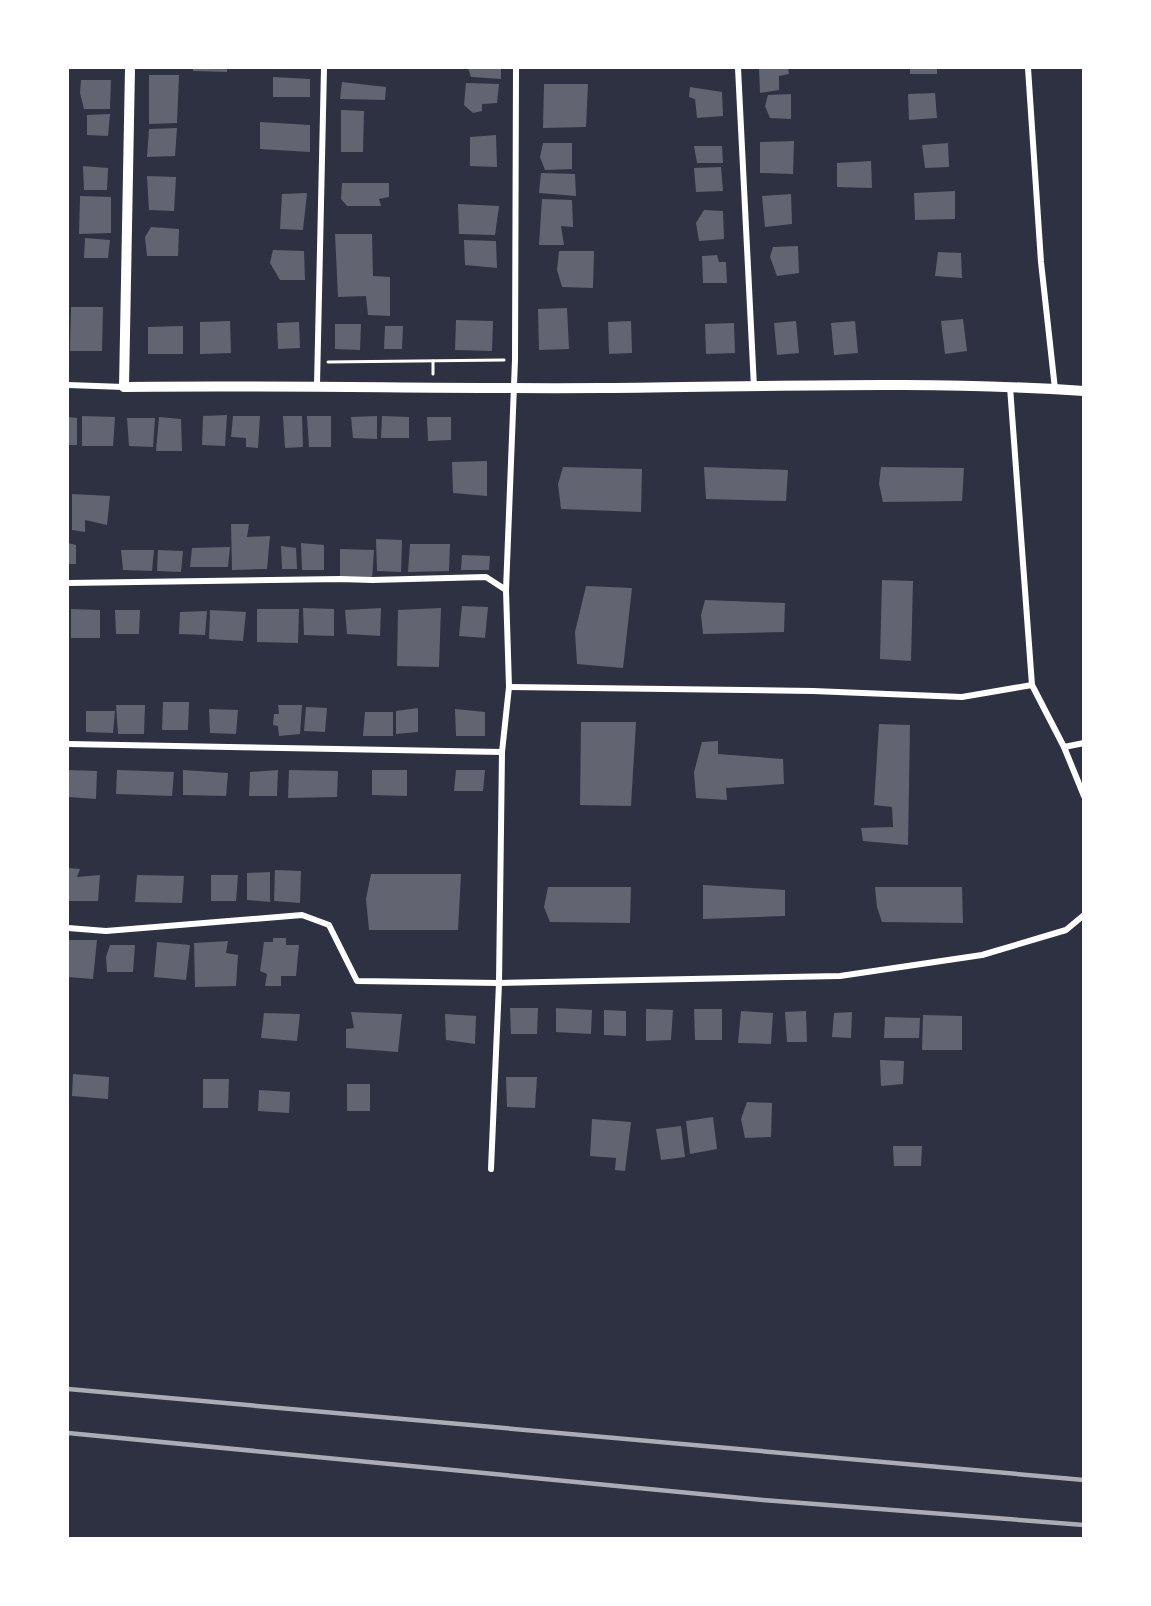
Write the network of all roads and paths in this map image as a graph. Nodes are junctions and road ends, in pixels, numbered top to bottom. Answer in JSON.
{"nodes":[{"id":1,"x":130,"y":68,"type":"edge"},
{"id":2,"x":324,"y":68,"type":"edge"},
{"id":3,"x":516,"y":68,"type":"edge"},
{"id":4,"x":738,"y":68,"type":"edge"},
{"id":5,"x":1028,"y":68,"type":"edge"},
{"id":6,"x":515,"y":360,"type":"junction"},
{"id":7,"x":318,"y":362,"type":"junction"},
{"id":8,"x":68,"y":385,"type":"edge"},
{"id":9,"x":317,"y":385,"type":"junction"},
{"id":10,"x":124,"y":387,"type":"junction"},
{"id":11,"x":753,"y":387,"type":"junction"},
{"id":12,"x":1010,"y":387,"type":"junction"},
{"id":13,"x":514,"y":388,"type":"junction"},
{"id":14,"x":1055,"y":389,"type":"junction"},
{"id":15,"x":1083,"y":391,"type":"edge"},
{"id":16,"x":68,"y":583,"type":"edge"},
{"id":17,"x":506,"y":590,"type":"junction"},
{"id":18,"x":1032,"y":685,"type":"junction"},
{"id":19,"x":508,"y":687,"type":"junction"},
{"id":20,"x":1083,"y":743,"type":"edge"},
{"id":21,"x":68,"y":744,"type":"edge"},
{"id":22,"x":1064,"y":747,"type":"junction"},
{"id":23,"x":502,"y":752,"type":"junction"},
{"id":24,"x":1083,"y":796,"type":"edge"},
{"id":25,"x":1083,"y":915,"type":"edge"},
{"id":26,"x":68,"y":928,"type":"edge"},
{"id":27,"x":499,"y":983,"type":"junction"},
{"id":28,"x":491,"y":1169,"type":"dead end"}],
"edges":[{"from":1,"to":10,"type":"street"},
{"from":2,"to":7,"type":"street"},
{"from":3,"to":6,"type":"street"},
{"from":4,"to":11,"type":"street"},
{"from":5,"to":14,"type":"street"},
{"from":6,"to":7,"type":"path"},
{"from":6,"to":13,"type":"street"},
{"from":7,"to":9,"type":"street"},
{"from":8,"to":10,"type":"street"},
{"from":9,"to":10,"type":"street"},
{"from":9,"to":13,"type":"street"},
{"from":11,"to":12,"type":"street"},
{"from":11,"to":13,"type":"street"},
{"from":12,"to":14,"type":"street"},
{"from":12,"to":18,"type":"street"},
{"from":13,"to":17,"type":"street"},
{"from":14,"to":15,"type":"street"},
{"from":16,"to":17,"type":"street"},
{"from":17,"to":19,"type":"street"},
{"from":18,"to":19,"type":"street"},
{"from":18,"to":22,"type":"street"},
{"from":19,"to":23,"type":"street"},
{"from":20,"to":22,"type":"street"},
{"from":21,"to":23,"type":"street"},
{"from":22,"to":24,"type":"street"},
{"from":23,"to":27,"type":"street"},
{"from":25,"to":27,"type":"street"},
{"from":26,"to":27,"type":"street"},
{"from":27,"to":28,"type":"street"}]}
